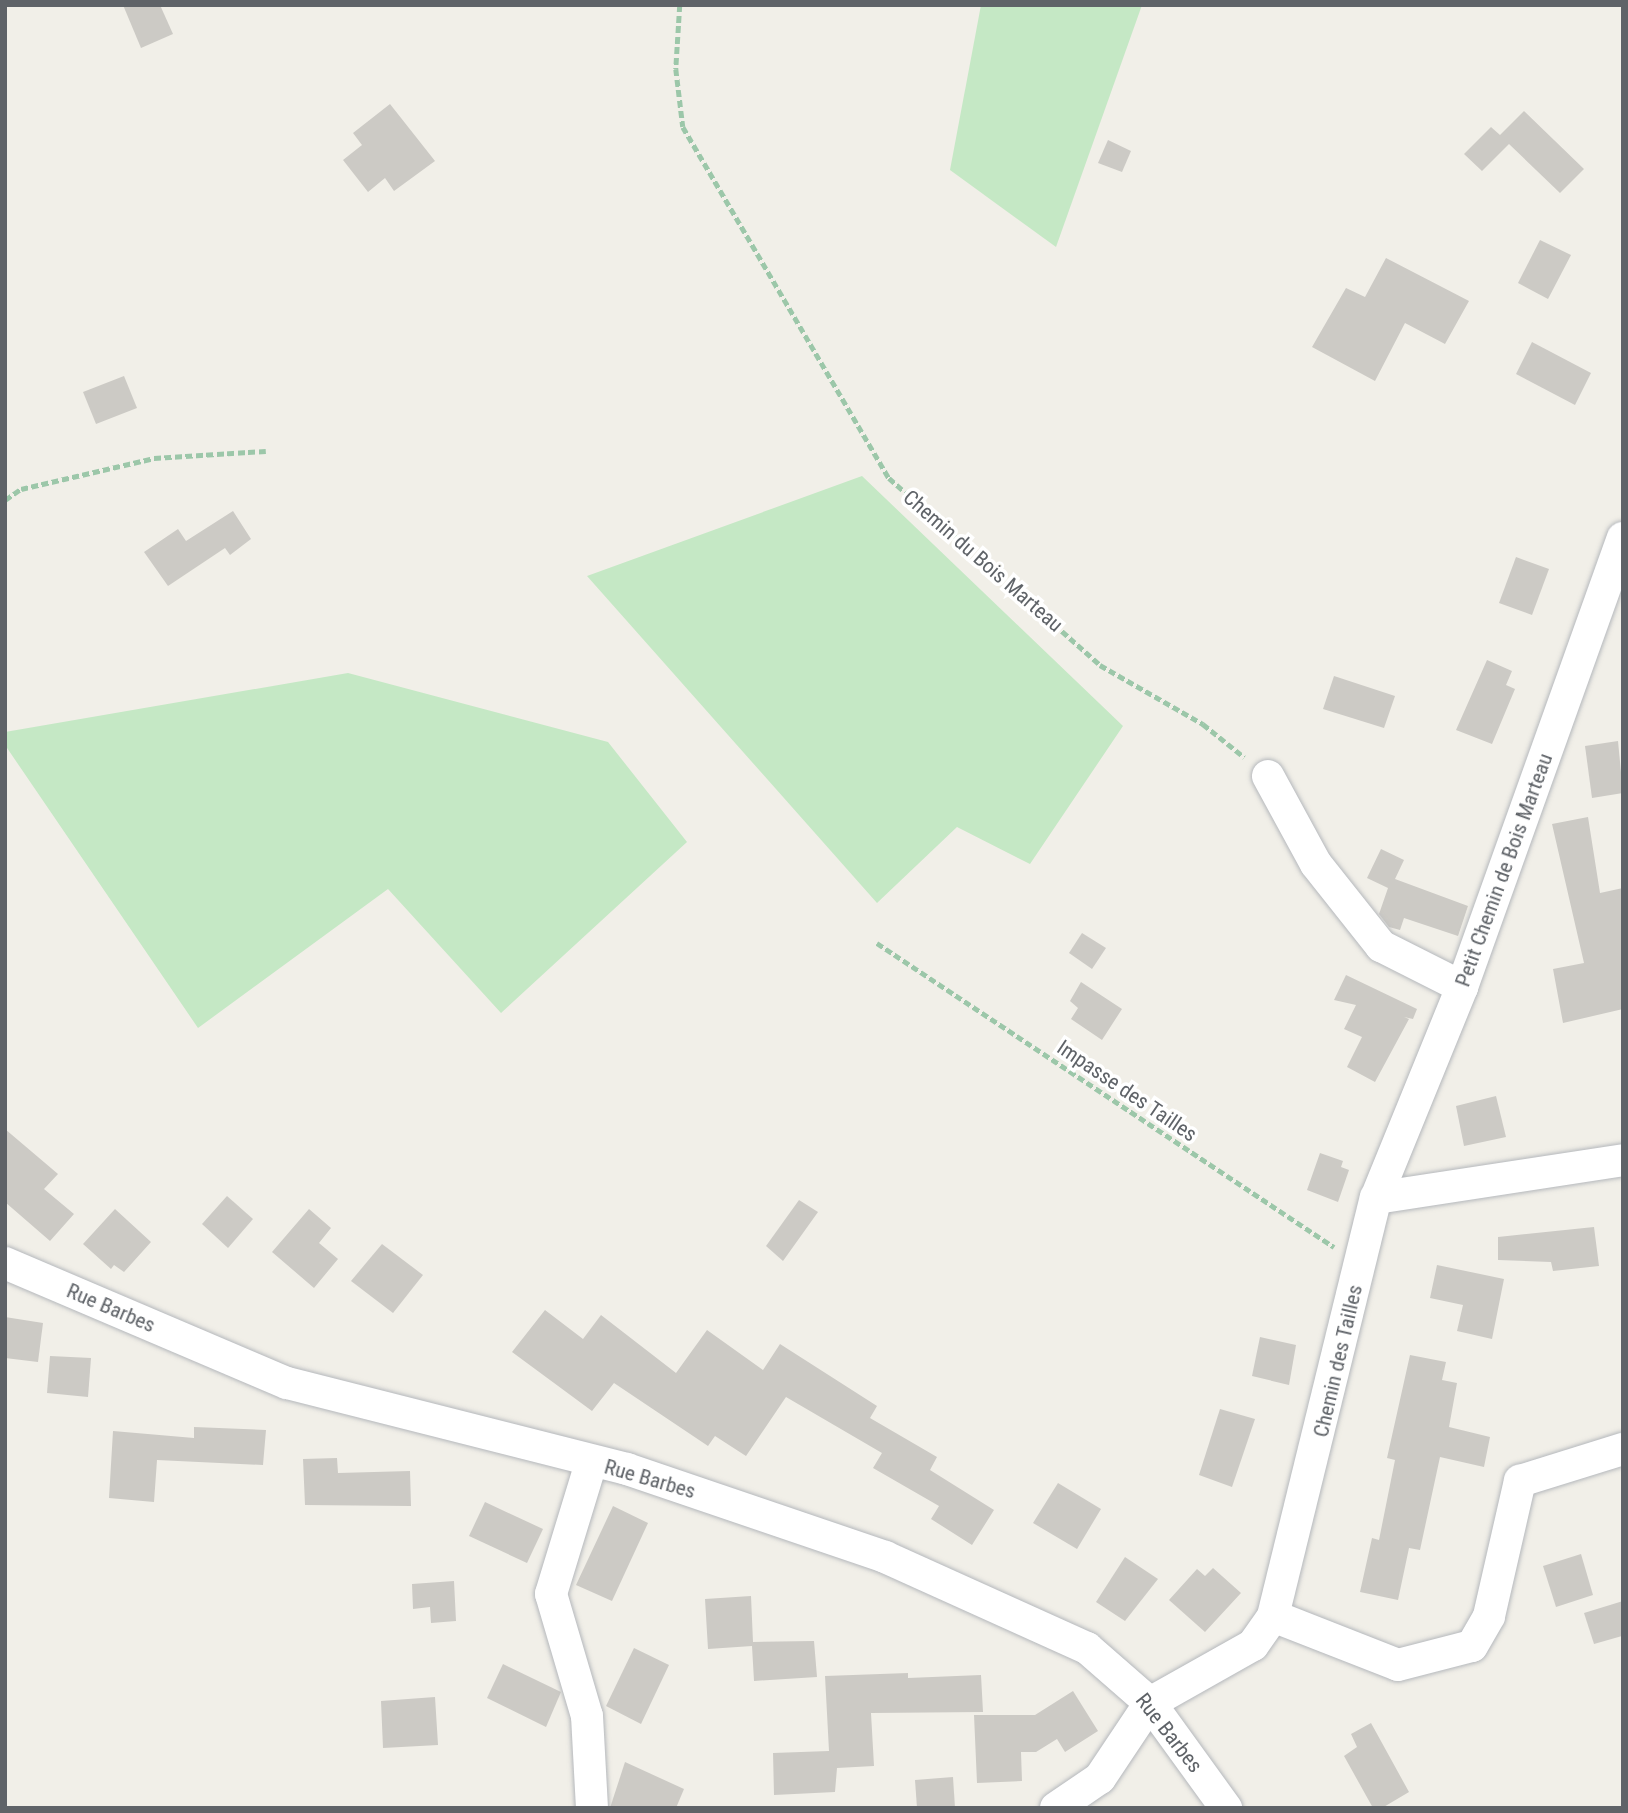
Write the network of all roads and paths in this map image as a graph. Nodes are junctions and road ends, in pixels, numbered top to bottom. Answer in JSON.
{"nodes":[{"id":1,"x":680,"y":5,"type":"edge"},
{"id":2,"x":266,"y":451,"type":"dead end"},
{"id":3,"x":5,"y":500,"type":"edge"},
{"id":4,"x":1623,"y":538,"type":"edge"},
{"id":5,"x":1268,"y":776,"type":"joint"},
{"id":6,"x":877,"y":943,"type":"dead end"},
{"id":7,"x":1462,"y":987,"type":"junction"},
{"id":8,"x":1623,"y":1160,"type":"edge"},
{"id":9,"x":1376,"y":1198,"type":"junction"},
{"id":10,"x":5,"y":1263,"type":"edge"},
{"id":11,"x":1360,"y":1265,"type":"junction"},
{"id":12,"x":1623,"y":1449,"type":"edge"},
{"id":13,"x":591,"y":1463,"type":"junction"},
{"id":14,"x":1273,"y":1616,"type":"junction"},
{"id":15,"x":1150,"y":1703,"type":"junction"},
{"id":16,"x":592,"y":1808,"type":"edge"},
{"id":17,"x":1056,"y":1808,"type":"edge"},
{"id":18,"x":1226,"y":1808,"type":"edge"}],
"edges":[{"from":1,"to":5,"type":"path","name":"Chemin du Bois Marteau"},
{"from":2,"to":3,"type":"path"},
{"from":4,"to":7,"type":"street","name":"Petit Chemin de Bois Marteau"},
{"from":5,"to":7,"type":"street"},
{"from":6,"to":11,"type":"path","name":"Impasse des Tailles"},
{"from":7,"to":9,"type":"street","name":"Petit Chemin de Bois Marteau"},
{"from":8,"to":9,"type":"street"},
{"from":9,"to":11,"type":"street","name":"Chemin des Tailles"},
{"from":10,"to":13,"type":"street","name":"Rue Barbes"},
{"from":11,"to":14,"type":"street","name":"Chemin des Tailles"},
{"from":12,"to":14,"type":"street"},
{"from":13,"to":15,"type":"street","name":"Rue Barbes"},
{"from":13,"to":16,"type":"street"},
{"from":14,"to":15,"type":"street","name":"Chemin des Tailles"},
{"from":15,"to":17,"type":"street"},
{"from":15,"to":18,"type":"street","name":"Rue Barbes"}]}
